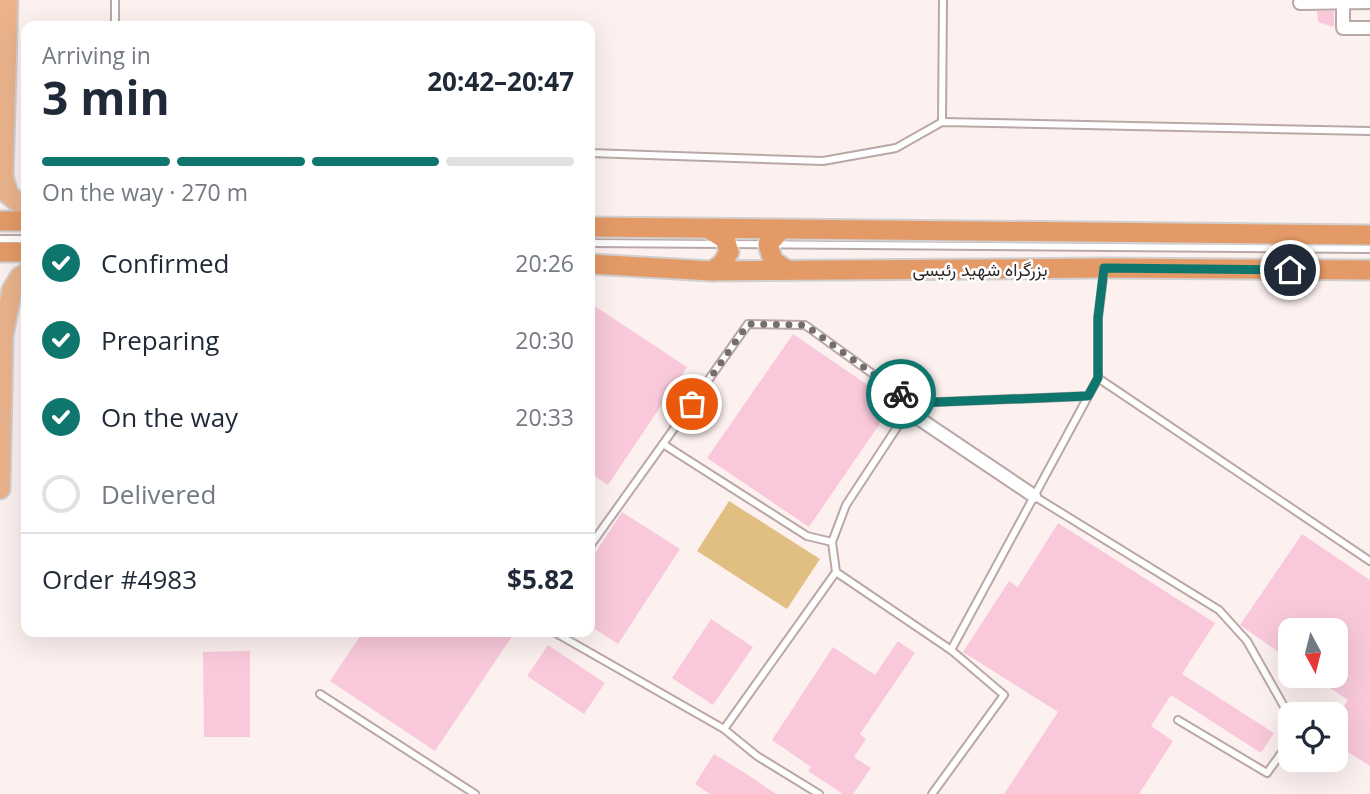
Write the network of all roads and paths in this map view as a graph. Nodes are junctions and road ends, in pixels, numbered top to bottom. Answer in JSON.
{"nodes":[{"id":1,"x":8,"y":0,"type":"edge"},
{"id":2,"x":116,"y":0,"type":"edge"},
{"id":3,"x":943,"y":0,"type":"edge"},
{"id":4,"x":1343,"y":1,"type":"edge"},
{"id":5,"x":1370,"y":2,"type":"edge"},
{"id":6,"x":1300,"y":3,"type":"dead end"},
{"id":7,"x":115,"y":21,"type":"edge"},
{"id":8,"x":1370,"y":28,"type":"edge"},
{"id":9,"x":942,"y":122,"type":"junction"},
{"id":10,"x":1370,"y":131,"type":"edge"},
{"id":11,"x":595,"y":153,"type":"edge"},
{"id":12,"x":21,"y":205,"type":"edge"},
{"id":13,"x":0,"y":221,"type":"edge"},
{"id":14,"x":21,"y":221,"type":"edge"},
{"id":15,"x":595,"y":227,"type":"edge"},
{"id":16,"x":709,"y":229,"type":"junction"},
{"id":17,"x":781,"y":230,"type":"junction"},
{"id":18,"x":1370,"y":235,"type":"edge"},
{"id":19,"x":0,"y":239,"type":"edge"},
{"id":20,"x":21,"y":239,"type":"edge"},
{"id":21,"x":595,"y":243,"type":"edge"},
{"id":22,"x":1370,"y":249,"type":"edge"},
{"id":23,"x":0,"y":252,"type":"edge"},
{"id":24,"x":21,"y":252,"type":"edge"},
{"id":25,"x":595,"y":264,"type":"edge"},
{"id":26,"x":1104,"y":268,"type":"junction"},
{"id":27,"x":787,"y":270,"type":"junction"},
{"id":28,"x":1370,"y":270,"type":"edge"},
{"id":29,"x":712,"y":271,"type":"junction"},
{"id":30,"x":21,"y":276,"type":"edge"},
{"id":31,"x":1098,"y":378,"type":"junction"},
{"id":32,"x":1088,"y":396,"type":"junction"},
{"id":33,"x":914,"y":403,"type":"junction"},
{"id":34,"x":663,"y":444,"type":"junction"},
{"id":35,"x":0,"y":489,"type":"edge"},
{"id":36,"x":1034,"y":496,"type":"junction"},
{"id":37,"x":595,"y":539,"type":"edge"},
{"id":38,"x":832,"y":542,"type":"junction"},
{"id":39,"x":1370,"y":561,"type":"edge"},
{"id":40,"x":836,"y":572,"type":"junction"},
{"id":41,"x":563,"y":637,"type":"edge"},
{"id":42,"x":951,"y":650,"type":"junction"},
{"id":43,"x":320,"y":694,"type":"dead end"},
{"id":44,"x":1282,"y":702,"type":"edge"},
{"id":45,"x":1178,"y":720,"type":"dead end"},
{"id":46,"x":724,"y":729,"type":"junction"},
{"id":47,"x":1278,"y":758,"type":"edge"},
{"id":48,"x":475,"y":794,"type":"edge"},
{"id":49,"x":819,"y":794,"type":"edge"},
{"id":50,"x":932,"y":794,"type":"edge"}],
"edges":[{"from":1,"to":12,"type":"main road"},
{"from":2,"to":7,"type":"lane"},
{"from":3,"to":9,"type":"lane"},
{"from":4,"to":5,"type":"street"},
{"from":4,"to":6,"type":"street"},
{"from":4,"to":8,"type":"street"},
{"from":9,"to":10,"type":"lane"},
{"from":9,"to":11,"type":"lane"},
{"from":13,"to":14,"type":"highway"},
{"from":15,"to":16,"type":"highway"},
{"from":16,"to":17,"type":"highway"},
{"from":16,"to":29,"type":"highway"},
{"from":17,"to":18,"type":"highway"},
{"from":17,"to":27,"type":"highway"},
{"from":19,"to":20,"type":"lane"},
{"from":21,"to":22,"type":"lane"},
{"from":23,"to":24,"type":"highway"},
{"from":25,"to":29,"type":"highway","name":"بزرگراه شهید رئیسی"},
{"from":26,"to":27,"type":"highway","name":"بزرگراه شهید رئیسی"},
{"from":26,"to":28,"type":"highway","name":"بزرگراه شهید رئیسی"},
{"from":26,"to":31,"type":"lane"},
{"from":27,"to":29,"type":"highway","name":"بزرگراه شهید رئیسی"},
{"from":30,"to":35,"type":"main road"},
{"from":31,"to":32,"type":"lane"},
{"from":31,"to":39,"type":"lane"},
{"from":32,"to":33,"type":"lane"},
{"from":32,"to":36,"type":"lane"},
{"from":33,"to":34,"type":"lane"},
{"from":33,"to":36,"type":"street"},
{"from":33,"to":38,"type":"lane"},
{"from":34,"to":37,"type":"lane"},
{"from":34,"to":38,"type":"lane"},
{"from":36,"to":42,"type":"lane"},
{"from":36,"to":44,"type":"lane"},
{"from":38,"to":40,"type":"lane"},
{"from":40,"to":42,"type":"lane"},
{"from":40,"to":46,"type":"lane"},
{"from":41,"to":46,"type":"lane"},
{"from":42,"to":50,"type":"lane"},
{"from":43,"to":48,"type":"lane"},
{"from":45,"to":47,"type":"lane"},
{"from":46,"to":49,"type":"lane"}]}
